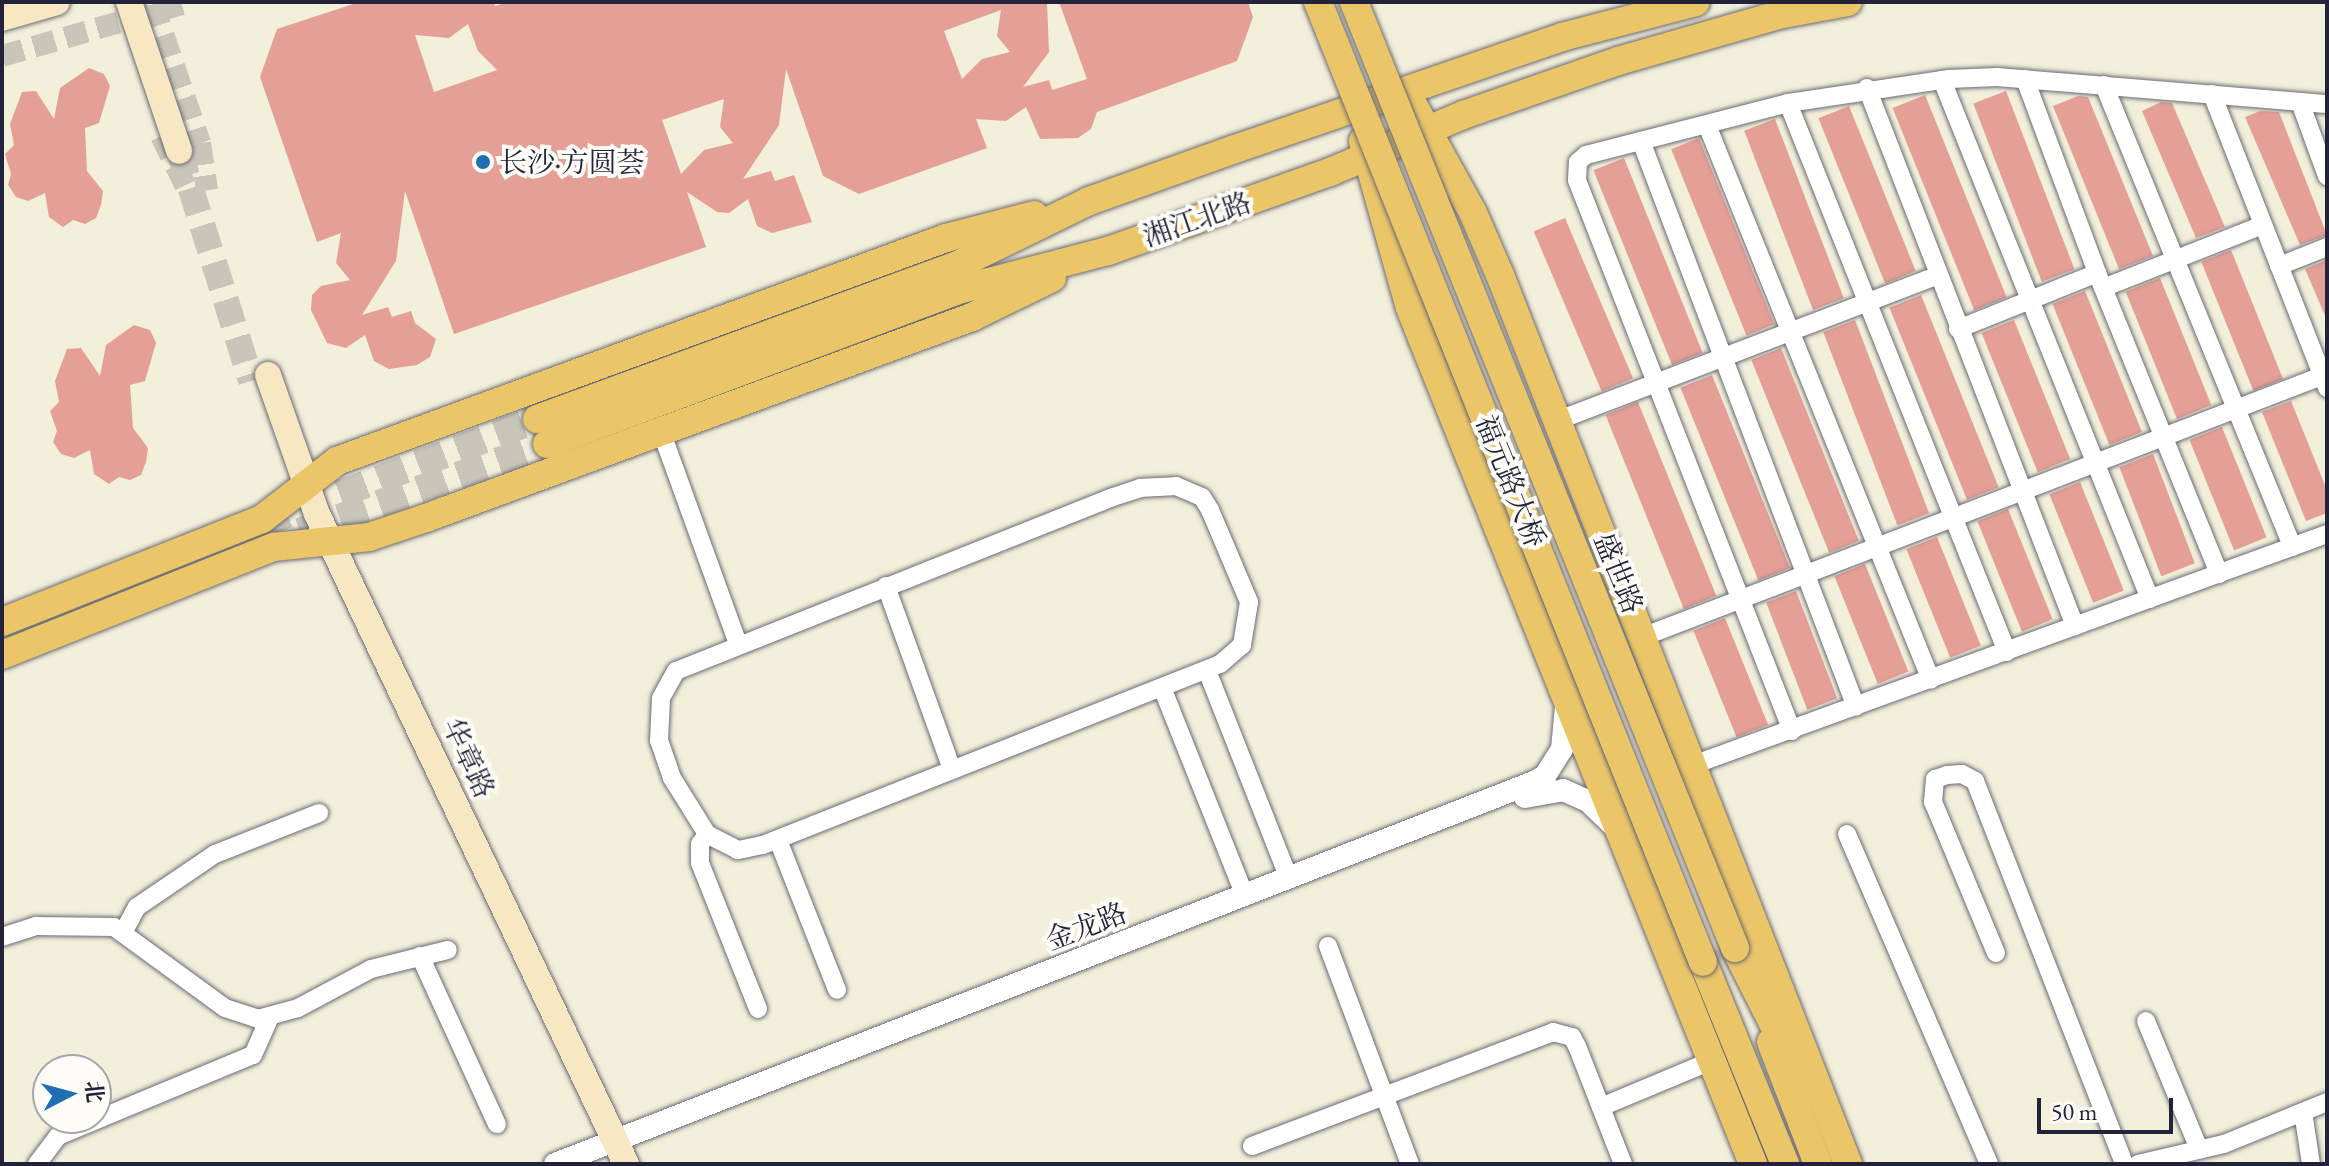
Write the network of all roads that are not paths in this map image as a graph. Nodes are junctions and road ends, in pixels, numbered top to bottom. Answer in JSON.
{"nodes":[{"id":1,"x":57,"y":2,"type":"edge"},
{"id":2,"x":129,"y":2,"type":"tunnel mouth"},
{"id":3,"x":139,"y":2,"type":"tunnel mouth"},
{"id":4,"x":1696,"y":2,"type":"edge"},
{"id":5,"x":1848,"y":2,"type":"edge"},
{"id":6,"x":1337,"y":4,"type":"edge"},
{"id":7,"x":2,"y":18,"type":"edge"},
{"id":8,"x":2025,"y":79,"type":"junction"},
{"id":9,"x":1942,"y":80,"type":"junction"},
{"id":10,"x":2104,"y":85,"type":"junction"},
{"id":11,"x":1867,"y":88,"type":"junction"},
{"id":12,"x":1406,"y":92,"type":"junction"},
{"id":13,"x":2212,"y":94,"type":"junction"},
{"id":14,"x":2300,"y":102,"type":"junction"},
{"id":15,"x":1788,"y":103,"type":"junction"},
{"id":16,"x":2327,"y":104,"type":"edge"},
{"id":17,"x":1355,"y":109,"type":"junction"},
{"id":18,"x":1707,"y":125,"type":"junction"},
{"id":19,"x":1429,"y":130,"type":"junction"},
{"id":20,"x":1641,"y":141,"type":"junction"},
{"id":21,"x":1366,"y":156,"type":"junction"},
{"id":22,"x":2327,"y":176,"type":"edge"},
{"id":23,"x":1089,"y":201,"type":"junction"},
{"id":24,"x":2263,"y":225,"type":"junction"},
{"id":25,"x":2327,"y":247,"type":"edge"},
{"id":26,"x":1108,"y":251,"type":"junction"},
{"id":27,"x":2176,"y":259,"type":"junction"},
{"id":28,"x":2279,"y":266,"type":"junction"},
{"id":29,"x":1936,"y":276,"type":"junction"},
{"id":30,"x":2100,"y":281,"type":"junction"},
{"id":31,"x":2030,"y":300,"type":"junction"},
{"id":32,"x":1867,"y":303,"type":"junction"},
{"id":33,"x":1958,"y":329,"type":"junction"},
{"id":34,"x":1791,"y":333,"type":"junction"},
{"id":35,"x":1724,"y":359,"type":"junction"},
{"id":36,"x":260,"y":378,"type":"tunnel mouth"},
{"id":37,"x":2325,"y":382,"type":"edge"},
{"id":38,"x":1656,"y":385,"type":"junction"},
{"id":39,"x":2237,"y":410,"type":"junction"},
{"id":40,"x":1559,"y":420,"type":"junction"},
{"id":41,"x":661,"y":431,"type":"junction"},
{"id":42,"x":2164,"y":438,"type":"junction"},
{"id":43,"x":2096,"y":465,"type":"junction"},
{"id":44,"x":298,"y":490,"type":"junction"},
{"id":45,"x":2023,"y":493,"type":"junction"},
{"id":46,"x":1954,"y":520,"type":"junction"},
{"id":47,"x":2327,"y":534,"type":"edge"},
{"id":48,"x":321,"y":543,"type":"junction"},
{"id":49,"x":2293,"y":547,"type":"junction"},
{"id":50,"x":1879,"y":549,"type":"junction"},
{"id":51,"x":2219,"y":574,"type":"junction"},
{"id":52,"x":1806,"y":577,"type":"junction"},
{"id":53,"x":886,"y":586,"type":"junction"},
{"id":54,"x":2150,"y":599,"type":"junction"},
{"id":55,"x":1741,"y":602,"type":"junction"},
{"id":56,"x":2,"y":622,"type":"edge"},
{"id":57,"x":2075,"y":626,"type":"junction"},
{"id":58,"x":1645,"y":636,"type":"junction"},
{"id":59,"x":738,"y":644,"type":"junction"},
{"id":60,"x":2007,"y":652,"type":"junction"},
{"id":61,"x":2,"y":655,"type":"edge"},
{"id":62,"x":1208,"y":673,"type":"junction"},
{"id":63,"x":1931,"y":680,"type":"junction"},
{"id":64,"x":1560,"y":683,"type":"junction"},
{"id":65,"x":1163,"y":690,"type":"junction"},
{"id":66,"x":1856,"y":707,"type":"junction"},
{"id":67,"x":1792,"y":731,"type":"junction"},
{"id":68,"x":1693,"y":765,"type":"junction"},
{"id":69,"x":952,"y":769,"type":"junction"},
{"id":70,"x":319,"y":813,"type":"dead end"},
{"id":71,"x":1619,"y":833,"type":"junction"},
{"id":72,"x":707,"y":834,"type":"junction"},
{"id":73,"x":1847,"y":834,"type":"dead end"},
{"id":74,"x":778,"y":840,"type":"junction"},
{"id":75,"x":1289,"y":879,"type":"junction"},
{"id":76,"x":1245,"y":896,"type":"junction"},
{"id":77,"x":124,"y":931,"type":"junction"},
{"id":78,"x":2,"y":937,"type":"edge"},
{"id":79,"x":1328,"y":946,"type":"dead end"},
{"id":80,"x":1735,"y":948,"type":"junction"},
{"id":81,"x":448,"y":950,"type":"dead end"},
{"id":82,"x":1996,"y":953,"type":"dead end"},
{"id":83,"x":420,"y":956,"type":"junction"},
{"id":84,"x":1703,"y":962,"type":"junction"},
{"id":85,"x":837,"y":990,"type":"dead end"},
{"id":86,"x":758,"y":1009,"type":"dead end"},
{"id":87,"x":269,"y":1019,"type":"junction"},
{"id":88,"x":2146,"y":1021,"type":"dead end"},
{"id":89,"x":1711,"y":1061,"type":"junction"},
{"id":90,"x":1384,"y":1095,"type":"junction"},
{"id":91,"x":2327,"y":1102,"type":"edge"},
{"id":92,"x":1601,"y":1107,"type":"junction"},
{"id":93,"x":2303,"y":1112,"type":"junction"},
{"id":94,"x":497,"y":1124,"type":"dead end"},
{"id":95,"x":1252,"y":1146,"type":"dead end"},
{"id":96,"x":2199,"y":1149,"type":"junction"},
{"id":97,"x":608,"y":1155,"type":"edge"},
{"id":98,"x":37,"y":1164,"type":"edge"},
{"id":99,"x":555,"y":1164,"type":"edge"},
{"id":100,"x":1410,"y":1164,"type":"edge"},
{"id":101,"x":1623,"y":1164,"type":"edge"},
{"id":102,"x":1753,"y":1164,"type":"edge"},
{"id":103,"x":1763,"y":1164,"type":"edge"},
{"id":104,"x":1785,"y":1164,"type":"edge"},
{"id":105,"x":1818,"y":1164,"type":"edge"},
{"id":106,"x":1846,"y":1164,"type":"edge"},
{"id":107,"x":1989,"y":1164,"type":"edge"},
{"id":108,"x":2124,"y":1164,"type":"edge"},
{"id":109,"x":2138,"y":1164,"type":"edge"},
{"id":110,"x":2311,"y":1164,"type":"edge"}],
"edges":[{"from":1,"to":7,"type":"main road"},
{"from":2,"to":3,"type":"main road"},
{"from":4,"to":12,"type":"main road","name":"湘江北路"},
{"from":5,"to":19,"type":"main road","name":"湘江北路"},
{"from":6,"to":12,"type":"main road","name":"盛世路"},
{"from":6,"to":17,"type":"main road"},
{"from":6,"to":80,"type":"main road","name":"福元路大桥","bridge":true},
{"from":6,"to":84,"type":"main road","name":"福元路大桥","bridge":true},
{"from":8,"to":9,"type":"street"},
{"from":8,"to":10,"type":"street"},
{"from":8,"to":30,"type":"street"},
{"from":9,"to":11,"type":"street"},
{"from":9,"to":31,"type":"street"},
{"from":10,"to":13,"type":"street"},
{"from":10,"to":27,"type":"street"},
{"from":11,"to":15,"type":"street"},
{"from":11,"to":29,"type":"street"},
{"from":12,"to":17,"type":"main road","name":"湘江北路"},
{"from":12,"to":19,"type":"main road","name":"盛世路"},
{"from":13,"to":14,"type":"street"},
{"from":13,"to":24,"type":"street"},
{"from":14,"to":16,"type":"street"},
{"from":14,"to":22,"type":"street"},
{"from":15,"to":18,"type":"street"},
{"from":15,"to":32,"type":"street"},
{"from":17,"to":21,"type":"main road"},
{"from":17,"to":23,"type":"main road","name":"湘江北路"},
{"from":18,"to":20,"type":"street"},
{"from":18,"to":34,"type":"street"},
{"from":19,"to":21,"type":"main road","name":"湘江北路"},
{"from":19,"to":40,"type":"main road","name":"盛世路"},
{"from":20,"to":35,"type":"street"},
{"from":20,"to":38,"type":"street"},
{"from":21,"to":26,"type":"main road","name":"湘江北路"},
{"from":21,"to":64,"type":"main road"},
{"from":23,"to":26,"type":"main road","name":"湘江北路"},
{"from":23,"to":44,"type":"main road"},
{"from":24,"to":27,"type":"street"},
{"from":24,"to":28,"type":"street"},
{"from":25,"to":28,"type":"street"},
{"from":26,"to":41,"type":"main road"},
{"from":27,"to":30,"type":"street"},
{"from":27,"to":39,"type":"street"},
{"from":28,"to":37,"type":"street"},
{"from":29,"to":32,"type":"street"},
{"from":29,"to":33,"type":"street"},
{"from":30,"to":31,"type":"street"},
{"from":30,"to":42,"type":"street"},
{"from":31,"to":33,"type":"street"},
{"from":31,"to":43,"type":"street"},
{"from":32,"to":34,"type":"street"},
{"from":32,"to":46,"type":"street"},
{"from":33,"to":45,"type":"street"},
{"from":34,"to":35,"type":"street"},
{"from":34,"to":50,"type":"street"},
{"from":35,"to":38,"type":"street"},
{"from":35,"to":52,"type":"street"},
{"from":36,"to":44,"type":"main road","name":"华章路"},
{"from":37,"to":39,"type":"street"},
{"from":38,"to":40,"type":"street"},
{"from":38,"to":55,"type":"street"},
{"from":39,"to":42,"type":"street"},
{"from":39,"to":49,"type":"street"},
{"from":40,"to":58,"type":"main road","name":"盛世路"},
{"from":41,"to":48,"type":"main road"},
{"from":41,"to":59,"type":"street"},
{"from":42,"to":43,"type":"street"},
{"from":42,"to":51,"type":"street"},
{"from":43,"to":45,"type":"street"},
{"from":43,"to":54,"type":"street"},
{"from":44,"to":48,"type":"main road","name":"华章路"},
{"from":44,"to":56,"type":"main road"},
{"from":45,"to":46,"type":"street"},
{"from":45,"to":57,"type":"street"},
{"from":46,"to":50,"type":"street"},
{"from":46,"to":60,"type":"street"},
{"from":47,"to":49,"type":"street"},
{"from":48,"to":61,"type":"main road"},
{"from":48,"to":97,"type":"main road","name":"华章路"},
{"from":49,"to":51,"type":"street"},
{"from":50,"to":52,"type":"street"},
{"from":50,"to":63,"type":"street"},
{"from":51,"to":54,"type":"street"},
{"from":52,"to":55,"type":"street"},
{"from":52,"to":66,"type":"street"},
{"from":53,"to":59,"type":"street"},
{"from":53,"to":62,"type":"street"},
{"from":53,"to":69,"type":"street"},
{"from":54,"to":57,"type":"street"},
{"from":55,"to":58,"type":"street"},
{"from":55,"to":67,"type":"street"},
{"from":57,"to":60,"type":"street"},
{"from":58,"to":68,"type":"main road","name":"盛世路"},
{"from":59,"to":72,"type":"street"},
{"from":60,"to":63,"type":"street"},
{"from":62,"to":65,"type":"street"},
{"from":62,"to":75,"type":"street"},
{"from":63,"to":66,"type":"street"},
{"from":64,"to":71,"type":"main road"},
{"from":64,"to":75,"type":"street","name":"金龙路"},
{"from":65,"to":69,"type":"street"},
{"from":65,"to":76,"type":"street"},
{"from":66,"to":67,"type":"street"},
{"from":67,"to":68,"type":"street"},
{"from":68,"to":106,"type":"main road","name":"盛世路"},
{"from":69,"to":74,"type":"street"},
{"from":70,"to":77,"type":"street"},
{"from":71,"to":89,"type":"main road"},
{"from":71,"to":97,"type":"street","name":"金龙路"},
{"from":72,"to":74,"type":"street"},
{"from":72,"to":86,"type":"street"},
{"from":73,"to":107,"type":"street"},
{"from":74,"to":85,"type":"street"},
{"from":75,"to":76,"type":"street","name":"金龙路"},
{"from":76,"to":97,"type":"street","name":"金龙路"},
{"from":77,"to":78,"type":"street"},
{"from":77,"to":87,"type":"street"},
{"from":79,"to":90,"type":"street"},
{"from":80,"to":105,"type":"main road"},
{"from":80,"to":106,"type":"main road"},
{"from":81,"to":83,"type":"street"},
{"from":82,"to":108,"type":"street"},
{"from":83,"to":87,"type":"street"},
{"from":83,"to":94,"type":"street"},
{"from":84,"to":103,"type":"main road"},
{"from":84,"to":104,"type":"main road"},
{"from":87,"to":98,"type":"street"},
{"from":88,"to":96,"type":"street"},
{"from":89,"to":92,"type":"street"},
{"from":89,"to":102,"type":"main road"},
{"from":90,"to":92,"type":"street"},
{"from":90,"to":95,"type":"street"},
{"from":90,"to":100,"type":"street"},
{"from":91,"to":93,"type":"street"},
{"from":92,"to":101,"type":"street"},
{"from":93,"to":96,"type":"street"},
{"from":93,"to":110,"type":"street"},
{"from":96,"to":109,"type":"street"},
{"from":97,"to":99,"type":"street","name":"金龙路"}]}
